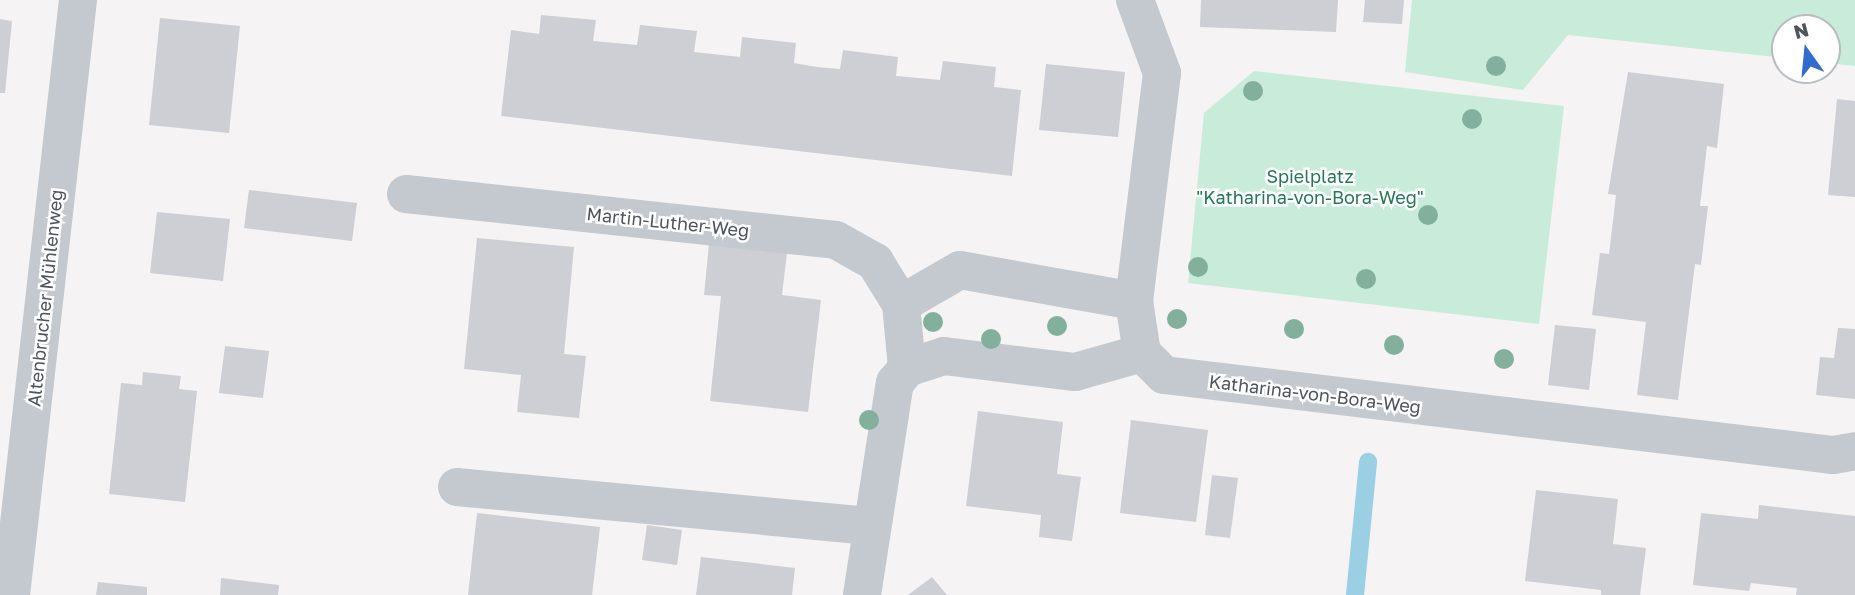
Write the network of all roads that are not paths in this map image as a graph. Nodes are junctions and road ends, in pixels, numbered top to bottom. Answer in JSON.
{"nodes":[{"id":1,"x":78,"y":0,"type":"edge"},
{"id":2,"x":1135,"y":0,"type":"edge"},
{"id":3,"x":406,"y":194,"type":"dead end"},
{"id":4,"x":1134,"y":301,"type":"junction"},
{"id":5,"x":901,"y":304,"type":"junction"},
{"id":6,"x":1142,"y":353,"type":"junction"},
{"id":7,"x":907,"y":368,"type":"junction"},
{"id":8,"x":1855,"y":452,"type":"edge"},
{"id":9,"x":457,"y":487,"type":"dead end"},
{"id":10,"x":872,"y":526,"type":"junction"},
{"id":11,"x":11,"y":595,"type":"edge"},
{"id":12,"x":862,"y":595,"type":"edge"}],
"edges":[{"from":1,"to":11,"type":"street","name":"Altenbrucher Mühlenweg"},
{"from":2,"to":4,"type":"street"},
{"from":3,"to":5,"type":"street","name":"Martin-Luther-Weg"},
{"from":4,"to":5,"type":"street"},
{"from":4,"to":6,"type":"street"},
{"from":5,"to":7,"type":"street","name":"Martin-Luther-Weg"},
{"from":6,"to":7,"type":"street"},
{"from":6,"to":8,"type":"street","name":"Katharina-von-Bora-Weg"},
{"from":7,"to":10,"type":"street"},
{"from":9,"to":10,"type":"street"},
{"from":10,"to":12,"type":"street"}]}
